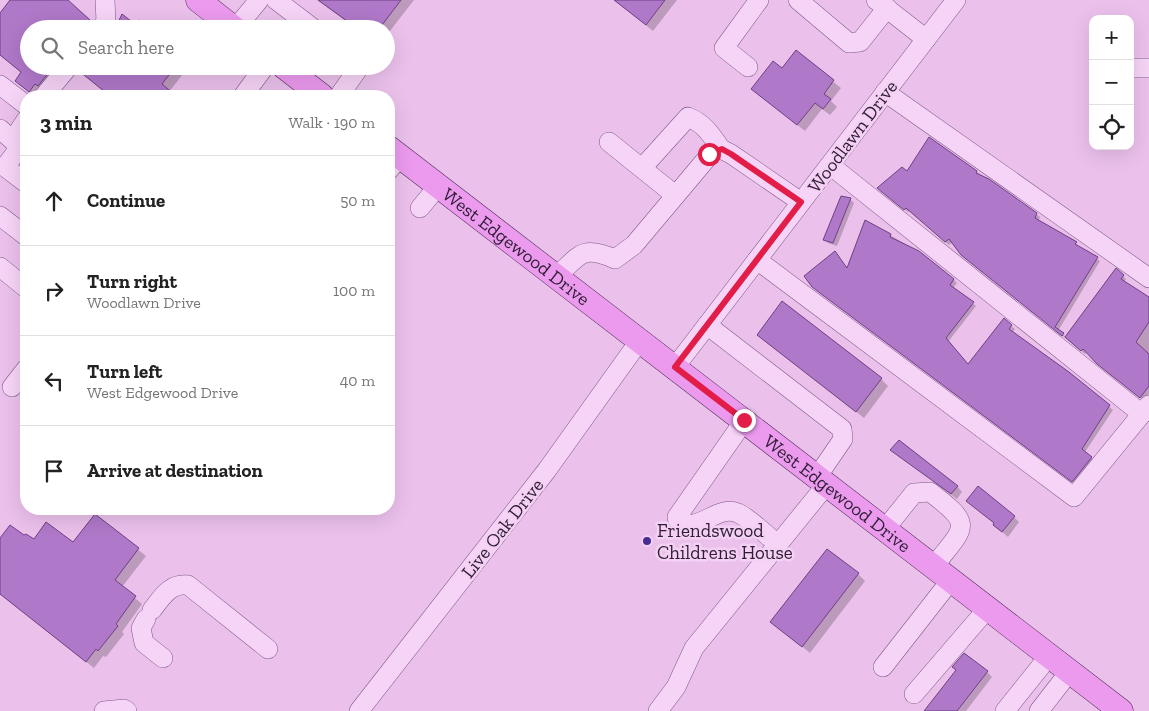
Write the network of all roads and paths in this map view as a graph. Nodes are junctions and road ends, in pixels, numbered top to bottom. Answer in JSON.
{"nodes":[{"id":1,"x":104,"y":0,"type":"edge"},
{"id":2,"x":198,"y":0,"type":"edge"},
{"id":3,"x":259,"y":0,"type":"edge"},
{"id":4,"x":276,"y":0,"type":"edge"},
{"id":5,"x":759,"y":0,"type":"edge"},
{"id":6,"x":798,"y":0,"type":"edge"},
{"id":7,"x":956,"y":0,"type":"edge"},
{"id":8,"x":881,"y":4,"type":"edge"},
{"id":9,"x":106,"y":20,"type":"edge"},
{"id":10,"x":224,"y":20,"type":"edge"},
{"id":11,"x":242,"y":20,"type":"edge"},
{"id":12,"x":302,"y":20,"type":"edge"},
{"id":13,"x":926,"y":39,"type":"junction"},
{"id":14,"x":748,"y":67,"type":"dead end"},
{"id":15,"x":62,"y":75,"type":"edge"},
{"id":16,"x":259,"y":75,"type":"edge"},
{"id":17,"x":295,"y":75,"type":"edge"},
{"id":18,"x":354,"y":75,"type":"edge"},
{"id":19,"x":0,"y":85,"type":"edge"},
{"id":20,"x":49,"y":90,"type":"edge"},
{"id":21,"x":248,"y":90,"type":"edge"},
{"id":22,"x":314,"y":90,"type":"edge"},
{"id":23,"x":343,"y":90,"type":"edge"},
{"id":24,"x":885,"y":92,"type":"junction"},
{"id":25,"x":20,"y":100,"type":"edge"},
{"id":26,"x":15,"y":140,"type":"edge"},
{"id":27,"x":609,"y":142,"type":"dead end"},
{"id":28,"x":722,"y":149,"type":"junction"},
{"id":29,"x":395,"y":160,"type":"edge"},
{"id":30,"x":830,"y":165,"type":"junction"},
{"id":31,"x":642,"y":168,"type":"junction"},
{"id":32,"x":20,"y":178,"type":"edge"},
{"id":33,"x":439,"y":185,"type":"junction"},
{"id":34,"x":675,"y":195,"type":"junction"},
{"id":35,"x":801,"y":202,"type":"junction"},
{"id":36,"x":420,"y":208,"type":"dead end"},
{"id":37,"x":0,"y":216,"type":"edge"},
{"id":38,"x":20,"y":231,"type":"edge"},
{"id":39,"x":757,"y":260,"type":"junction"},
{"id":40,"x":0,"y":267,"type":"edge"},
{"id":41,"x":557,"y":276,"type":"junction"},
{"id":42,"x":1149,"y":278,"type":"edge"},
{"id":43,"x":20,"y":283,"type":"edge"},
{"id":44,"x":708,"y":326,"type":"junction"},
{"id":45,"x":640,"y":340,"type":"junction"},
{"id":46,"x":675,"y":367,"type":"junction"},
{"id":47,"x":20,"y":377,"type":"edge"},
{"id":48,"x":12,"y":387,"type":"dead end"},
{"id":49,"x":1146,"y":409,"type":"edge"},
{"id":50,"x":744,"y":420,"type":"junction"},
{"id":51,"x":822,"y":480,"type":"junction"},
{"id":52,"x":885,"y":529,"type":"junction"},
{"id":53,"x":778,"y":545,"type":"junction"},
{"id":54,"x":942,"y":573,"type":"junction"},
{"id":55,"x":988,"y":608,"type":"junction"},
{"id":56,"x":268,"y":649,"type":"dead end"},
{"id":57,"x":1049,"y":656,"type":"junction"},
{"id":58,"x":163,"y":658,"type":"dead end"},
{"id":59,"x":883,"y":667,"type":"dead end"},
{"id":60,"x":1070,"y":671,"type":"junction"},
{"id":61,"x":914,"y":694,"type":"dead end"},
{"id":62,"x":1114,"y":709,"type":"edge"},
{"id":63,"x":104,"y":711,"type":"edge"},
{"id":64,"x":127,"y":711,"type":"edge"},
{"id":65,"x":359,"y":711,"type":"edge"},
{"id":66,"x":658,"y":711,"type":"edge"},
{"id":67,"x":1005,"y":711,"type":"edge"},
{"id":68,"x":1039,"y":711,"type":"edge"}],
"edges":[{"from":1,"to":9,"type":"street"},
{"from":2,"to":10,"type":"main road"},
{"from":3,"to":11,"type":"street"},
{"from":4,"to":12,"type":"street"},
{"from":5,"to":14,"type":"street"},
{"from":6,"to":8,"type":"street"},
{"from":7,"to":13,"type":"street","name":"Woodlawn Drive"},
{"from":8,"to":13,"type":"street"},
{"from":13,"to":24,"type":"street","name":"Woodlawn Drive"},
{"from":15,"to":20,"type":"street"},
{"from":16,"to":21,"type":"street"},
{"from":17,"to":22,"type":"main road"},
{"from":18,"to":23,"type":"street"},
{"from":19,"to":25,"type":"street"},
{"from":24,"to":30,"type":"street","name":"Woodlawn Drive"},
{"from":24,"to":42,"type":"street"},
{"from":26,"to":32,"type":"street"},
{"from":27,"to":31,"type":"street"},
{"from":28,"to":31,"type":"street"},
{"from":28,"to":34,"type":"street"},
{"from":28,"to":35,"type":"street"},
{"from":29,"to":33,"type":"main road","name":"West Edgewood Drive"},
{"from":30,"to":35,"type":"street","name":"Woodlawn Drive"},
{"from":30,"to":49,"type":"street"},
{"from":31,"to":34,"type":"street"},
{"from":33,"to":36,"type":"street"},
{"from":33,"to":41,"type":"main road","name":"West Edgewood Drive"},
{"from":34,"to":41,"type":"street"},
{"from":35,"to":39,"type":"street","name":"Woodlawn Drive"},
{"from":37,"to":38,"type":"street"},
{"from":39,"to":44,"type":"street","name":"Woodlawn Drive"},
{"from":39,"to":49,"type":"street"},
{"from":40,"to":43,"type":"street"},
{"from":41,"to":45,"type":"main road","name":"West Edgewood Drive"},
{"from":44,"to":46,"type":"street","name":"Woodlawn Drive"},
{"from":44,"to":51,"type":"street"},
{"from":45,"to":46,"type":"main road","name":"West Edgewood Drive"},
{"from":45,"to":65,"type":"street","name":"Live Oak Drive"},
{"from":46,"to":50,"type":"main road","name":"West Edgewood Drive"},
{"from":47,"to":48,"type":"street"},
{"from":50,"to":51,"type":"main road","name":"West Edgewood Drive"},
{"from":50,"to":53,"type":"street"},
{"from":51,"to":52,"type":"main road","name":"West Edgewood Drive"},
{"from":51,"to":53,"type":"street"},
{"from":52,"to":54,"type":"main road","name":"West Edgewood Drive"},
{"from":52,"to":54,"type":"street"},
{"from":53,"to":66,"type":"street"},
{"from":54,"to":55,"type":"main road","name":"West Edgewood Drive"},
{"from":54,"to":59,"type":"street"},
{"from":55,"to":57,"type":"main road","name":"West Edgewood Drive"},
{"from":55,"to":61,"type":"street"},
{"from":56,"to":58,"type":"street"},
{"from":57,"to":60,"type":"main road","name":"West Edgewood Drive"},
{"from":57,"to":67,"type":"street"},
{"from":60,"to":62,"type":"main road","name":"West Edgewood Drive"},
{"from":60,"to":68,"type":"street"},
{"from":63,"to":64,"type":"street"}]}
